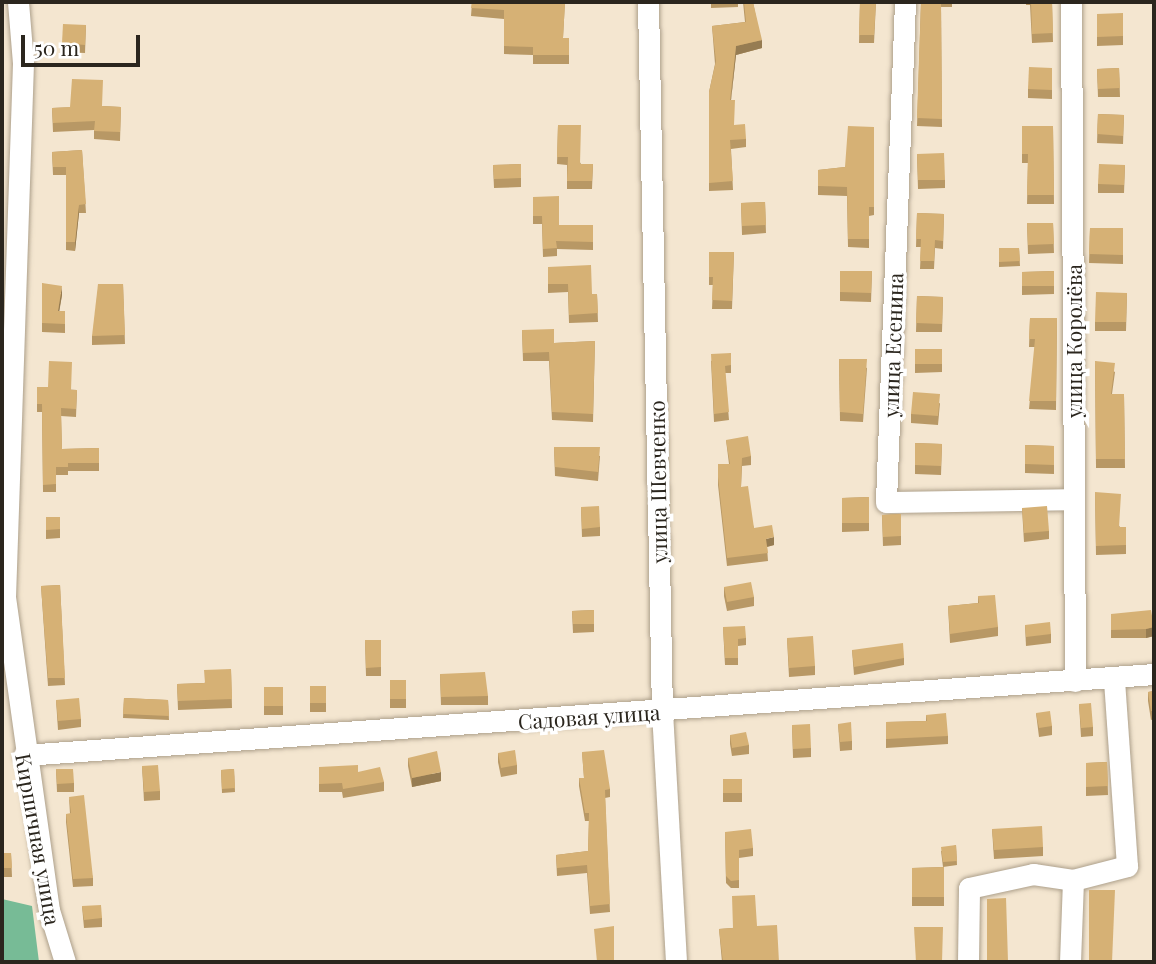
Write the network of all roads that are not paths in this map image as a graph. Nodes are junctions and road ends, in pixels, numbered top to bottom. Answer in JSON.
{"nodes":[{"id":1,"x":18,"y":2,"type":"edge"},
{"id":2,"x":648,"y":2,"type":"edge"},
{"id":3,"x":905,"y":2,"type":"edge"},
{"id":4,"x":1071,"y":2,"type":"edge"},
{"id":5,"x":1073,"y":499,"type":"junction"},
{"id":6,"x":1154,"y":674,"type":"edge"},
{"id":7,"x":1115,"y":678,"type":"junction"},
{"id":8,"x":1075,"y":681,"type":"junction"},
{"id":9,"x":662,"y":711,"type":"junction"},
{"id":10,"x":24,"y":755,"type":"junction"},
{"id":11,"x":1073,"y":880,"type":"junction"},
{"id":12,"x":65,"y":962,"type":"edge"},
{"id":13,"x":676,"y":962,"type":"edge"},
{"id":14,"x":968,"y":962,"type":"edge"},
{"id":15,"x":1070,"y":962,"type":"edge"}],
"edges":[{"from":1,"to":10,"type":"street","name":"Кирпичная улица"},
{"from":2,"to":9,"type":"street","name":"улица Шевченко"},
{"from":3,"to":5,"type":"street","name":"улица Есенина"},
{"from":4,"to":5,"type":"street","name":"улица Королёва"},
{"from":5,"to":8,"type":"street","name":"улица Королёва"},
{"from":6,"to":7,"type":"street","name":"Садовая улица"},
{"from":7,"to":8,"type":"street","name":"Садовая улица"},
{"from":7,"to":11,"type":"street"},
{"from":8,"to":9,"type":"street","name":"Садовая улица"},
{"from":9,"to":10,"type":"street","name":"Садовая улица"},
{"from":9,"to":13,"type":"street","name":"улица Шевченко"},
{"from":10,"to":12,"type":"street","name":"Кирпичная улица"},
{"from":11,"to":14,"type":"street"},
{"from":11,"to":15,"type":"street"}]}
